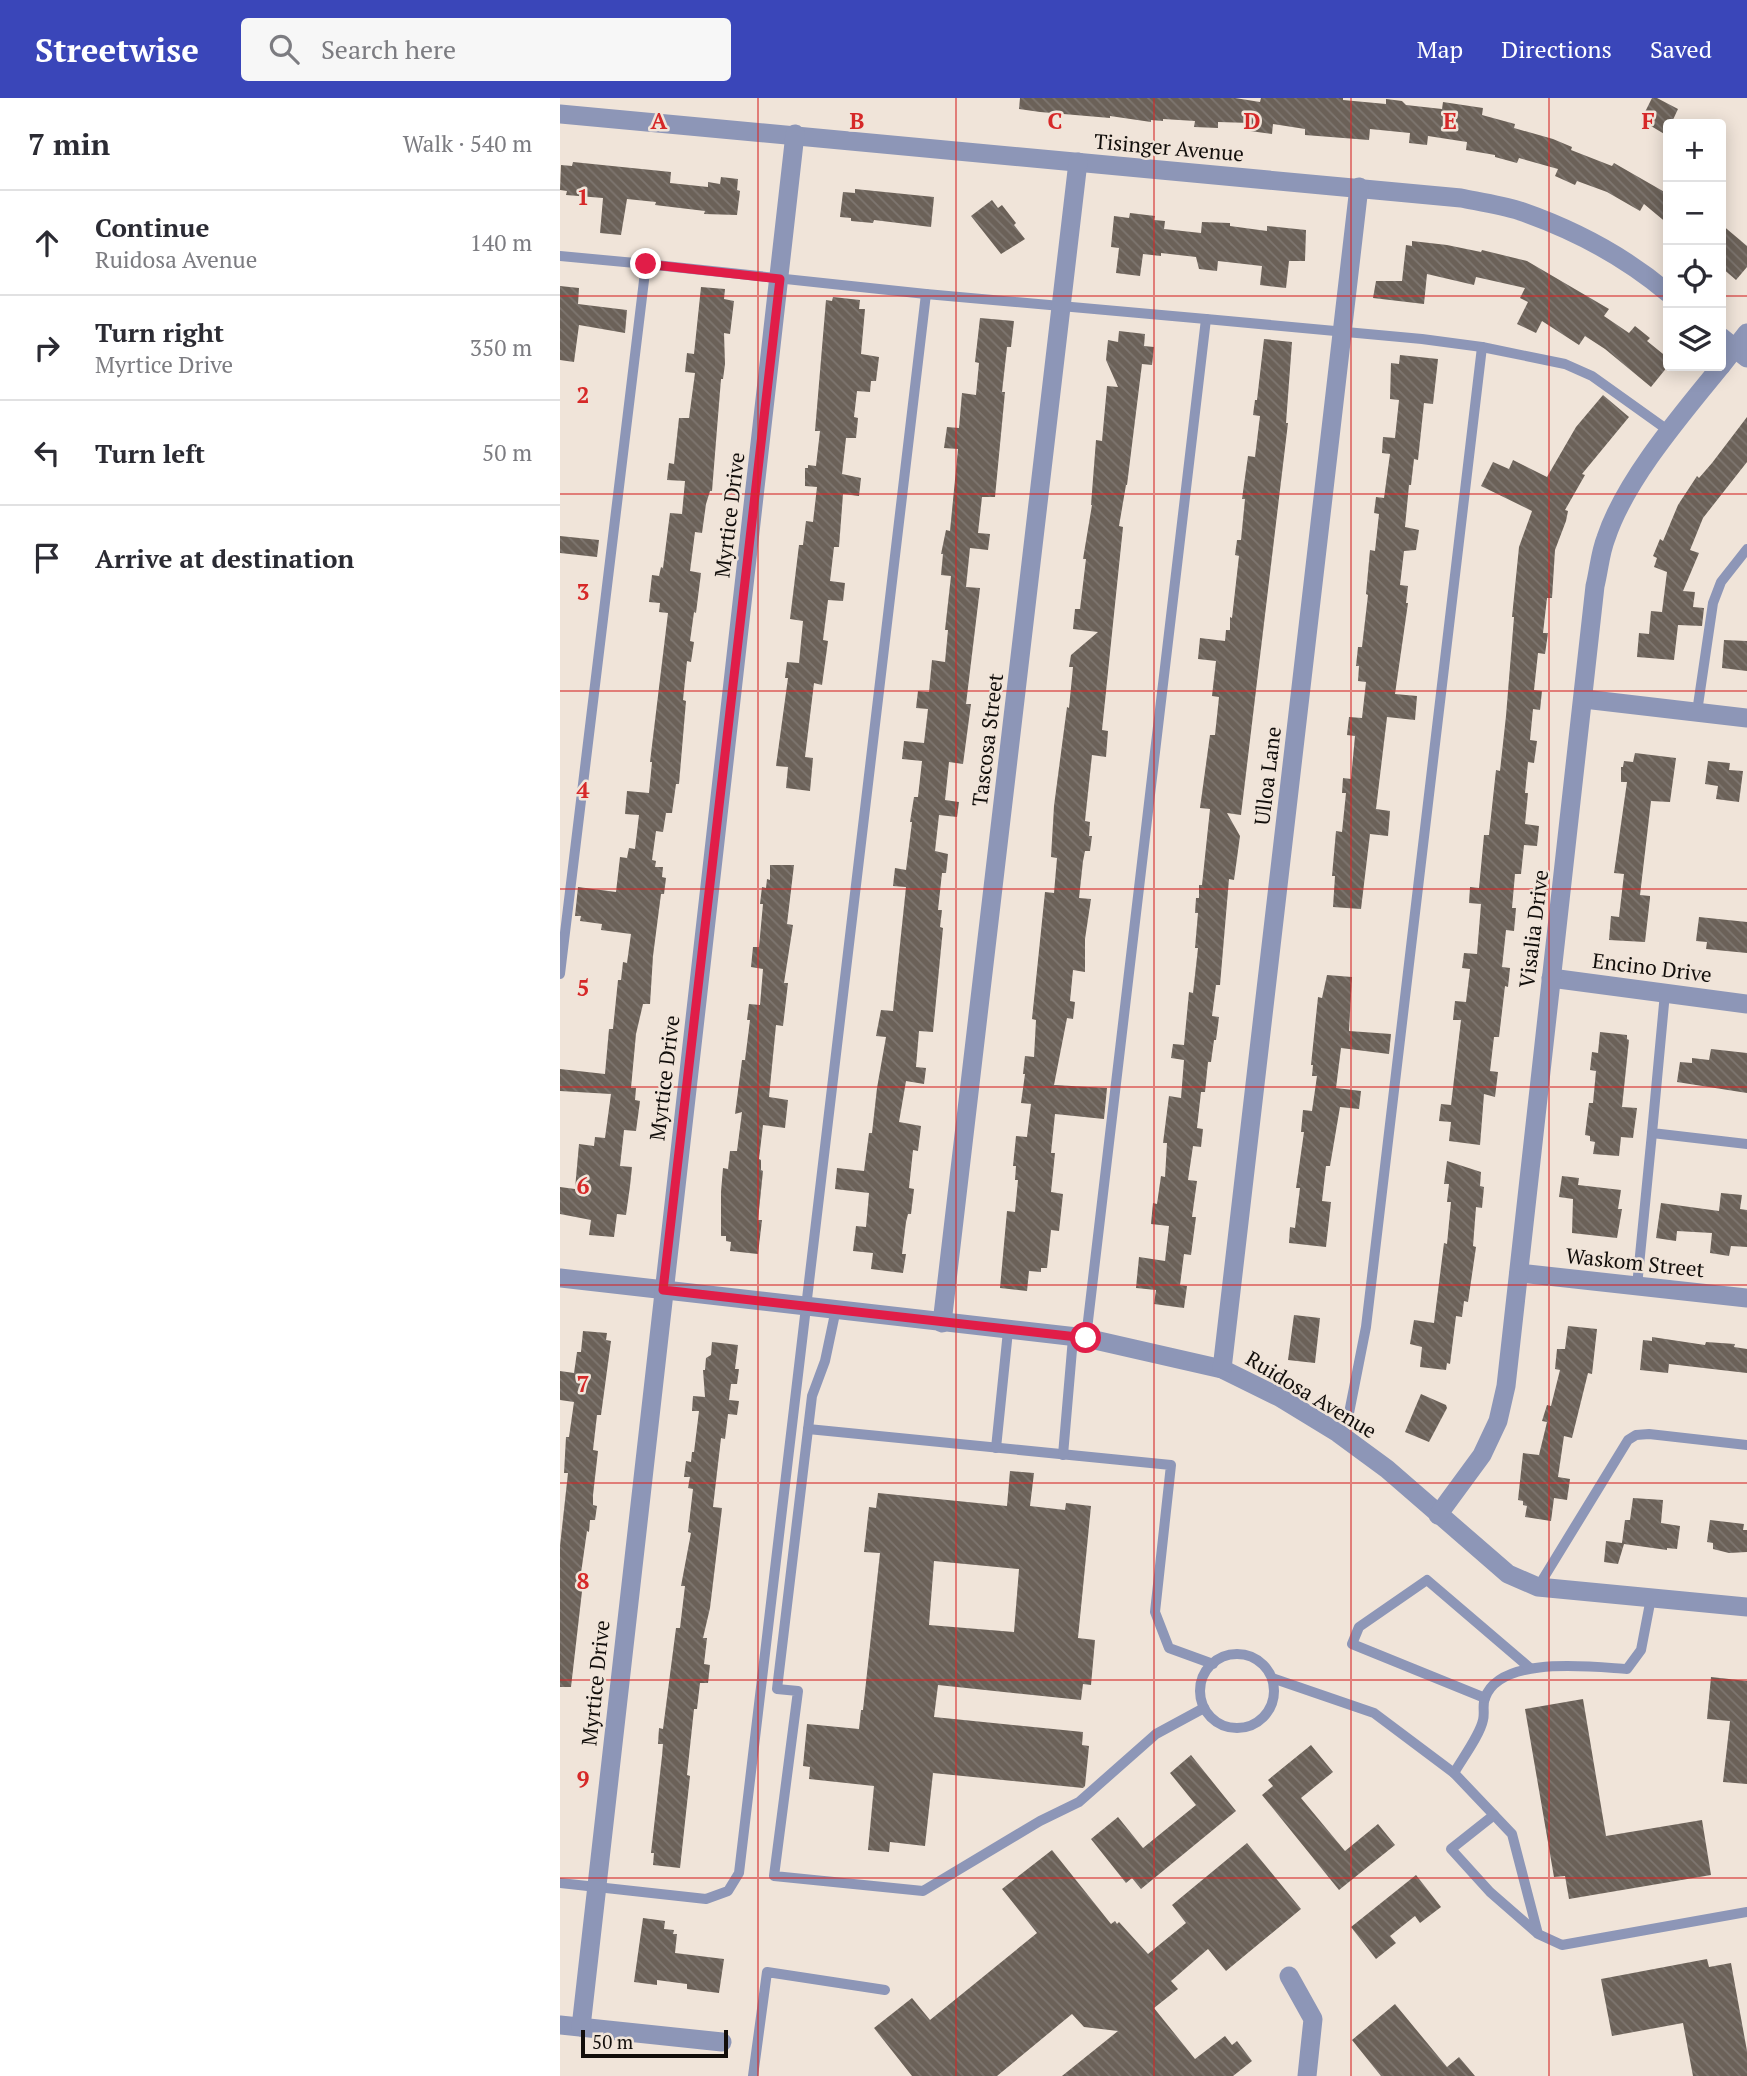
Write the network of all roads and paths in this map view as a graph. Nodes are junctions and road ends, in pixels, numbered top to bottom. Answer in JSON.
{"nodes":[{"id":1,"x":560,"y":114,"type":"edge"},
{"id":2,"x":795,"y":134,"type":"junction"},
{"id":3,"x":1078,"y":162,"type":"junction"},
{"id":4,"x":1359,"y":187,"type":"junction"},
{"id":5,"x":560,"y":256,"type":"edge"},
{"id":6,"x":646,"y":264,"type":"junction"},
{"id":7,"x":780,"y":279,"type":"junction"},
{"id":8,"x":1663,"y":289,"type":"edge"},
{"id":9,"x":926,"y":295,"type":"junction"},
{"id":10,"x":1063,"y":306,"type":"junction"},
{"id":11,"x":1206,"y":319,"type":"junction"},
{"id":12,"x":1343,"y":332,"type":"junction"},
{"id":13,"x":1737,"y":344,"type":"edge"},
{"id":14,"x":1482,"y":347,"type":"junction"},
{"id":15,"x":1726,"y":359,"type":"edge"},
{"id":16,"x":1717,"y":371,"type":"edge"},
{"id":17,"x":1669,"y":431,"type":"junction"},
{"id":18,"x":1745,"y":556,"type":"edge"},
{"id":19,"x":1584,"y":699,"type":"junction"},
{"id":20,"x":1697,"y":712,"type":"junction"},
{"id":21,"x":1747,"y":718,"type":"edge"},
{"id":22,"x":560,"y":974,"type":"edge"},
{"id":23,"x":1551,"y":978,"type":"junction"},
{"id":24,"x":1665,"y":993,"type":"junction"},
{"id":25,"x":1747,"y":1004,"type":"edge"},
{"id":26,"x":1651,"y":1133,"type":"junction"},
{"id":27,"x":1747,"y":1144,"type":"edge"},
{"id":28,"x":1519,"y":1273,"type":"junction"},
{"id":29,"x":560,"y":1278,"type":"edge"},
{"id":30,"x":1637,"y":1286,"type":"junction"},
{"id":31,"x":663,"y":1290,"type":"junction"},
{"id":32,"x":1747,"y":1298,"type":"edge"},
{"id":33,"x":804,"y":1306,"type":"junction"},
{"id":34,"x":836,"y":1310,"type":"junction"},
{"id":35,"x":942,"y":1323,"type":"junction"},
{"id":36,"x":1008,"y":1331,"type":"junction"},
{"id":37,"x":1080,"y":1338,"type":"junction"},
{"id":38,"x":1222,"y":1369,"type":"junction"},
{"id":39,"x":808,"y":1429,"type":"junction"},
{"id":40,"x":1338,"y":1433,"type":"junction"},
{"id":41,"x":1747,"y":1445,"type":"edge"},
{"id":42,"x":996,"y":1448,"type":"junction"},
{"id":43,"x":1063,"y":1455,"type":"junction"},
{"id":44,"x":1438,"y":1515,"type":"junction"},
{"id":45,"x":1538,"y":1587,"type":"junction"},
{"id":46,"x":1651,"y":1598,"type":"junction"},
{"id":47,"x":1747,"y":1607,"type":"edge"},
{"id":48,"x":1213,"y":1664,"type":"junction"},
{"id":49,"x":1530,"y":1668,"type":"junction"},
{"id":50,"x":1272,"y":1678,"type":"junction"},
{"id":51,"x":1485,"y":1698,"type":"junction"},
{"id":52,"x":1204,"y":1707,"type":"junction"},
{"id":53,"x":1454,"y":1773,"type":"junction"},
{"id":54,"x":1494,"y":1815,"type":"junction"},
{"id":55,"x":560,"y":1883,"type":"edge"},
{"id":56,"x":596,"y":1888,"type":"junction"},
{"id":57,"x":1747,"y":1912,"type":"edge"},
{"id":58,"x":1538,"y":1934,"type":"junction"},
{"id":59,"x":1289,"y":1976,"type":"dead end"},
{"id":60,"x":885,"y":1990,"type":"dead end"},
{"id":61,"x":560,"y":2025,"type":"edge"},
{"id":62,"x":581,"y":2027,"type":"junction"},
{"id":63,"x":722,"y":2042,"type":"dead end"},
{"id":64,"x":753,"y":2076,"type":"edge"},
{"id":65,"x":1307,"y":2076,"type":"edge"}],
"edges":[{"from":1,"to":2,"type":"street","name":"Tisinger Avenue"},
{"from":2,"to":3,"type":"street","name":"Tisinger Avenue"},
{"from":2,"to":7,"type":"street","name":"Myrtice Drive"},
{"from":3,"to":4,"type":"street","name":"Tisinger Avenue"},
{"from":3,"to":10,"type":"street","name":"Tascosa Street"},
{"from":4,"to":8,"type":"street","name":"Tisinger Avenue"},
{"from":4,"to":12,"type":"street","name":"Ulloa Lane"},
{"from":5,"to":6,"type":"lane"},
{"from":6,"to":7,"type":"lane"},
{"from":6,"to":22,"type":"lane"},
{"from":7,"to":9,"type":"lane"},
{"from":7,"to":31,"type":"street","name":"Myrtice Drive"},
{"from":9,"to":10,"type":"lane"},
{"from":9,"to":33,"type":"lane"},
{"from":10,"to":11,"type":"lane"},
{"from":10,"to":35,"type":"street","name":"Tascosa Street"},
{"from":11,"to":12,"type":"lane"},
{"from":11,"to":37,"type":"lane"},
{"from":12,"to":14,"type":"lane"},
{"from":12,"to":38,"type":"street","name":"Ulloa Lane"},
{"from":13,"to":15,"type":"street","name":"Visalia Drive"},
{"from":14,"to":17,"type":"lane"},
{"from":14,"to":40,"type":"lane"},
{"from":16,"to":17,"type":"street","name":"Visalia Drive"},
{"from":17,"to":19,"type":"street","name":"Visalia Drive"},
{"from":18,"to":20,"type":"lane"},
{"from":19,"to":20,"type":"street"},
{"from":19,"to":23,"type":"street","name":"Visalia Drive"},
{"from":20,"to":21,"type":"street"},
{"from":23,"to":24,"type":"street","name":"Encino Drive"},
{"from":23,"to":28,"type":"street","name":"Visalia Drive"},
{"from":24,"to":25,"type":"street","name":"Encino Drive"},
{"from":24,"to":26,"type":"lane"},
{"from":26,"to":27,"type":"lane"},
{"from":26,"to":30,"type":"lane"},
{"from":28,"to":30,"type":"street","name":"Waskom Street"},
{"from":28,"to":44,"type":"street","name":"Visalia Drive"},
{"from":29,"to":31,"type":"street","name":"Ruidosa Avenue"},
{"from":30,"to":32,"type":"street","name":"Waskom Street"},
{"from":31,"to":33,"type":"street","name":"Ruidosa Avenue"},
{"from":31,"to":56,"type":"street","name":"Myrtice Drive"},
{"from":33,"to":34,"type":"street","name":"Ruidosa Avenue"},
{"from":33,"to":56,"type":"lane"},
{"from":34,"to":35,"type":"street","name":"Ruidosa Avenue"},
{"from":34,"to":39,"type":"lane"},
{"from":35,"to":36,"type":"street","name":"Ruidosa Avenue"},
{"from":36,"to":37,"type":"street","name":"Ruidosa Avenue"},
{"from":36,"to":42,"type":"lane"},
{"from":37,"to":38,"type":"street","name":"Ruidosa Avenue"},
{"from":37,"to":43,"type":"lane"},
{"from":38,"to":40,"type":"street","name":"Ruidosa Avenue"},
{"from":39,"to":42,"type":"lane"},
{"from":39,"to":52,"type":"lane"},
{"from":40,"to":44,"type":"street","name":"Ruidosa Avenue"},
{"from":41,"to":45,"type":"lane"},
{"from":42,"to":43,"type":"lane"},
{"from":43,"to":48,"type":"lane"},
{"from":44,"to":45,"type":"street","name":"Ruidosa Avenue"},
{"from":45,"to":46,"type":"street","name":"Ruidosa Avenue"},
{"from":46,"to":47,"type":"street","name":"Ruidosa Avenue"},
{"from":46,"to":49,"type":"lane"},
{"from":48,"to":50,"type":"lane"},
{"from":48,"to":52,"type":"lane"},
{"from":49,"to":51,"type":"lane"},
{"from":49,"to":51,"type":"lane"},
{"from":50,"to":52,"type":"lane"},
{"from":50,"to":53,"type":"lane"},
{"from":51,"to":53,"type":"lane"},
{"from":53,"to":54,"type":"lane"},
{"from":54,"to":58,"type":"lane"},
{"from":54,"to":58,"type":"lane"},
{"from":55,"to":56,"type":"lane"},
{"from":56,"to":62,"type":"street","name":"Myrtice Drive"},
{"from":57,"to":58,"type":"lane"},
{"from":59,"to":65,"type":"street"},
{"from":60,"to":64,"type":"lane"},
{"from":61,"to":62,"type":"street"},
{"from":62,"to":63,"type":"street"}]}
